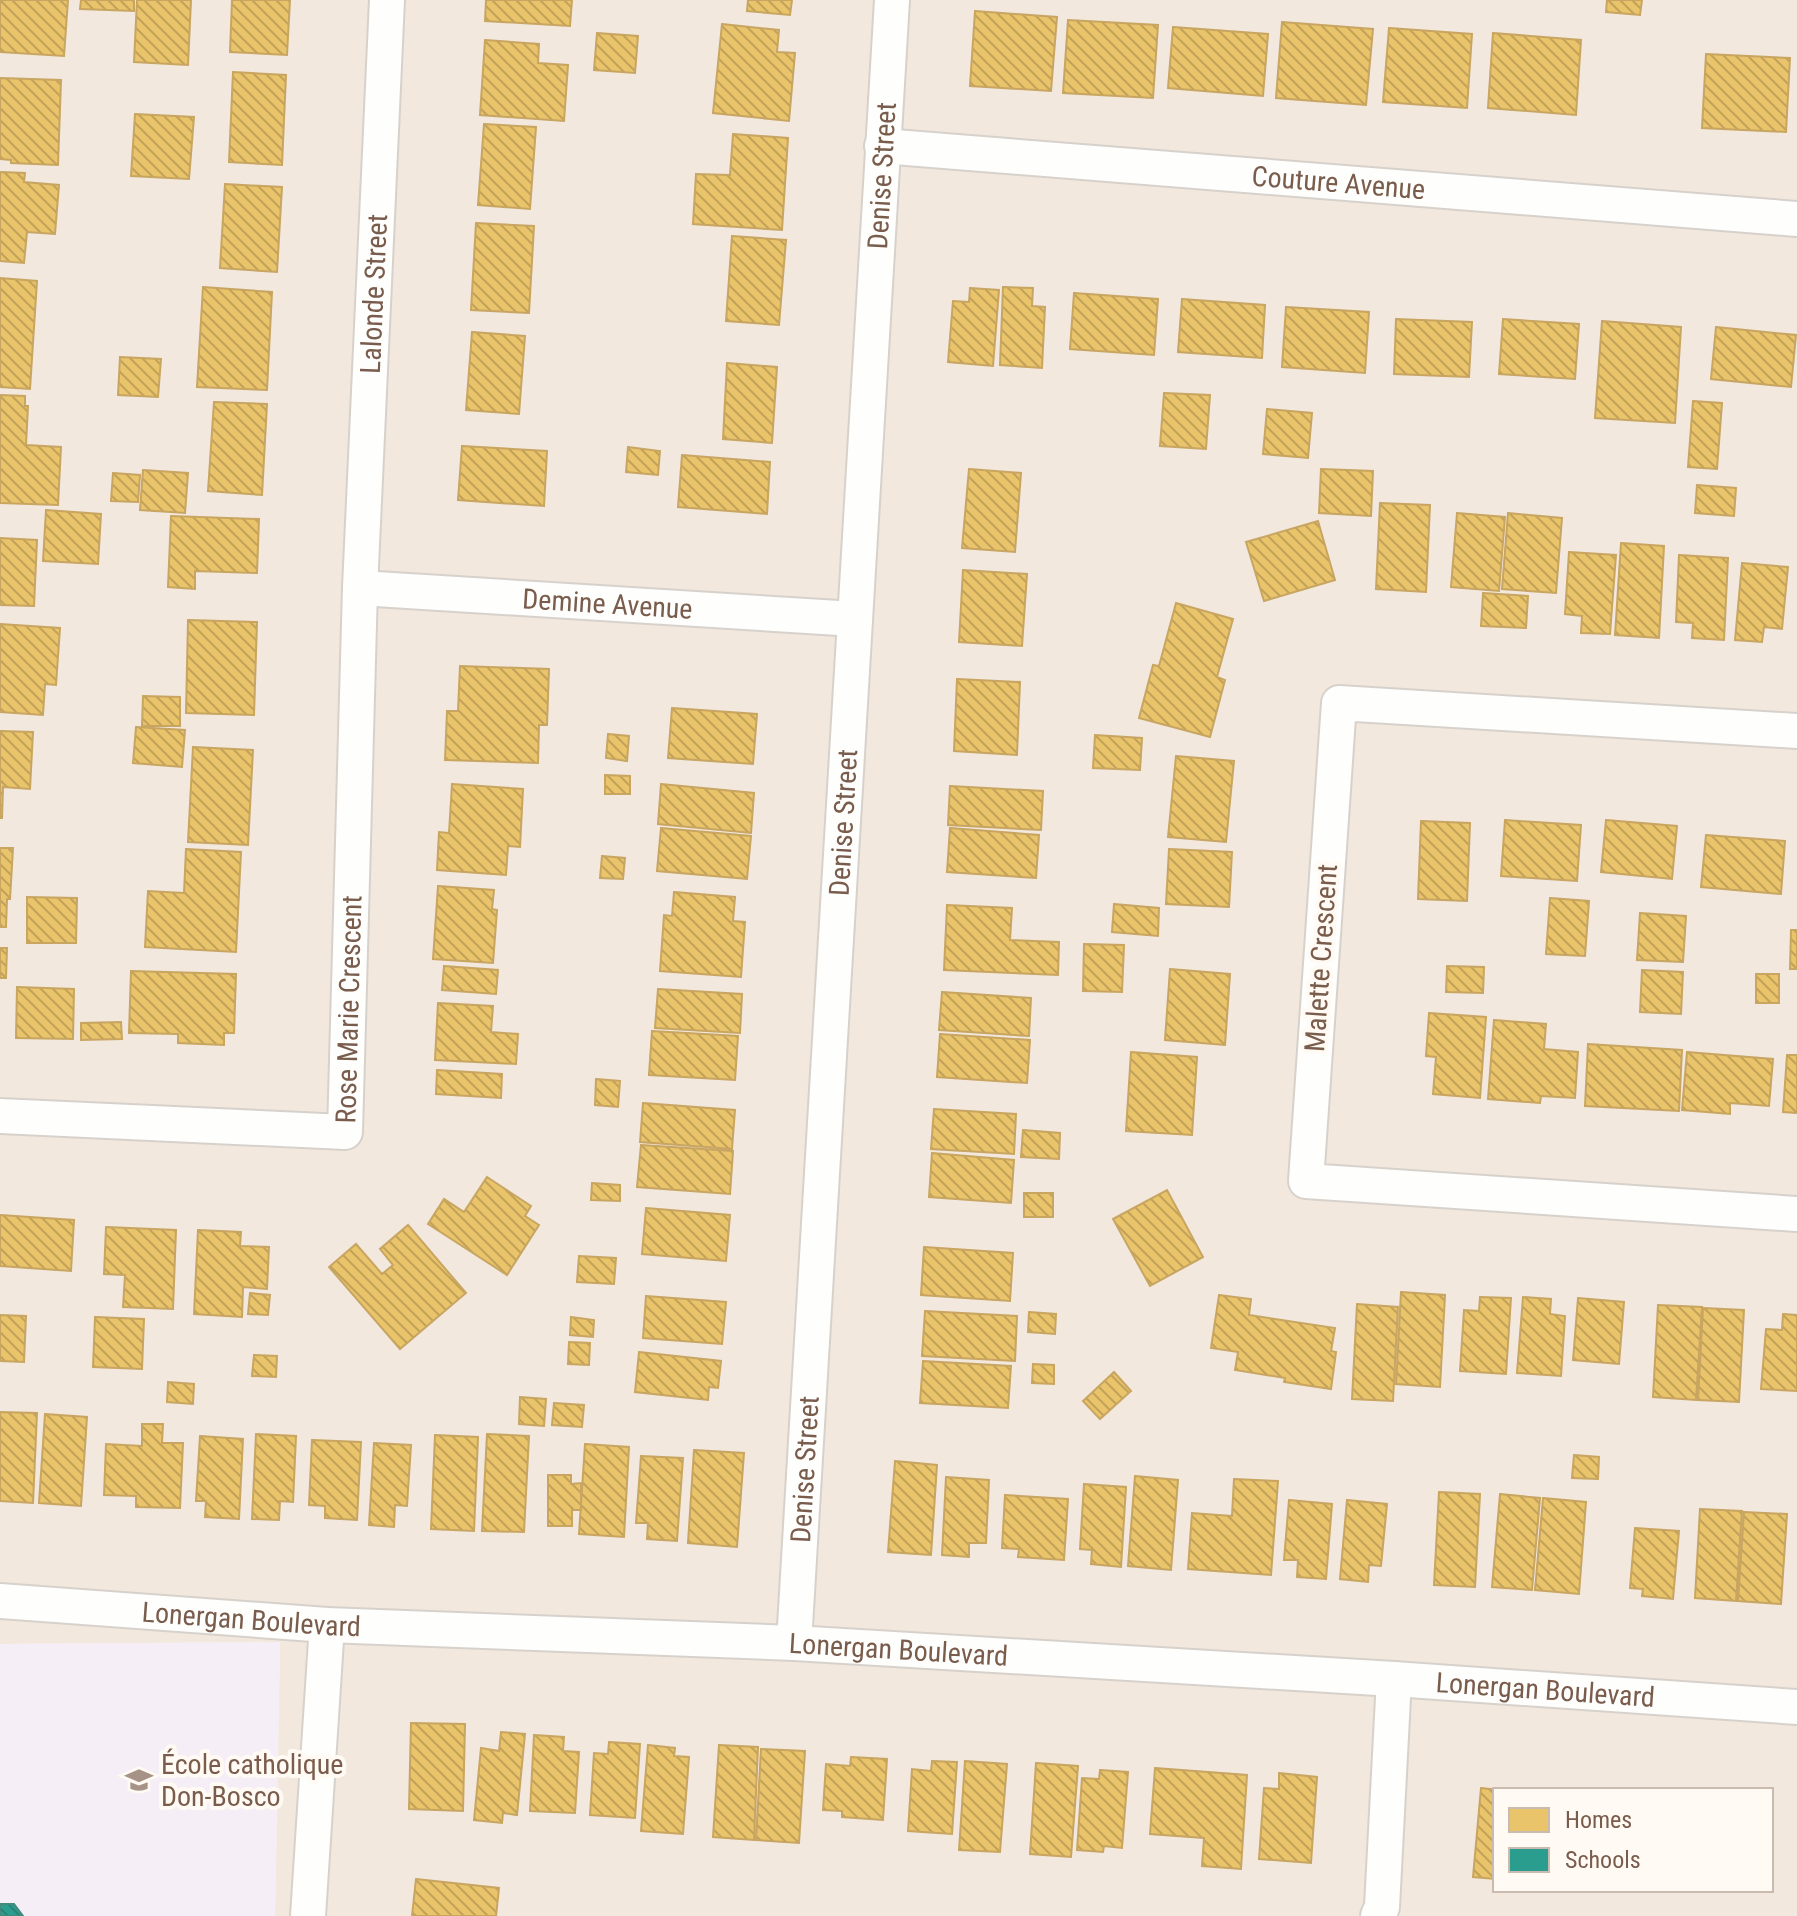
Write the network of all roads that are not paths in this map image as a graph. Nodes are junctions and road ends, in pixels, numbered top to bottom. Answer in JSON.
{"nodes":[{"id":1,"x":387,"y":0,"type":"edge"},
{"id":2,"x":892,"y":0,"type":"edge"},
{"id":3,"x":882,"y":146,"type":"junction"},
{"id":4,"x":1797,"y":219,"type":"edge"},
{"id":5,"x":360,"y":588,"type":"junction"},
{"id":6,"x":855,"y":619,"type":"junction"},
{"id":7,"x":1797,"y":731,"type":"edge"},
{"id":8,"x":0,"y":1116,"type":"edge"},
{"id":9,"x":1797,"y":1214,"type":"edge"},
{"id":10,"x":0,"y":1601,"type":"edge"},
{"id":11,"x":327,"y":1625,"type":"junction"},
{"id":12,"x":794,"y":1643,"type":"junction"},
{"id":13,"x":1394,"y":1679,"type":"junction"},
{"id":14,"x":1797,"y":1707,"type":"edge"},
{"id":15,"x":308,"y":1916,"type":"edge"},
{"id":16,"x":1378,"y":1916,"type":"edge"}],
"edges":[{"from":1,"to":5,"type":"street","name":"Lalonde Street"},
{"from":2,"to":3,"type":"street","name":"Denise Street"},
{"from":3,"to":4,"type":"street","name":"Couture Avenue"},
{"from":3,"to":6,"type":"street","name":"Denise Street"},
{"from":5,"to":6,"type":"street","name":"Demine Avenue"},
{"from":5,"to":8,"type":"street","name":"Rose Marie Crescent"},
{"from":6,"to":12,"type":"street","name":"Denise Street"},
{"from":7,"to":9,"type":"street","name":"Malette Crescent"},
{"from":10,"to":11,"type":"street","name":"Lonergan Boulevard"},
{"from":11,"to":12,"type":"street","name":"Lonergan Boulevard"},
{"from":11,"to":15,"type":"street"},
{"from":12,"to":13,"type":"street","name":"Lonergan Boulevard"},
{"from":13,"to":14,"type":"street","name":"Lonergan Boulevard"},
{"from":13,"to":16,"type":"street"}]}
